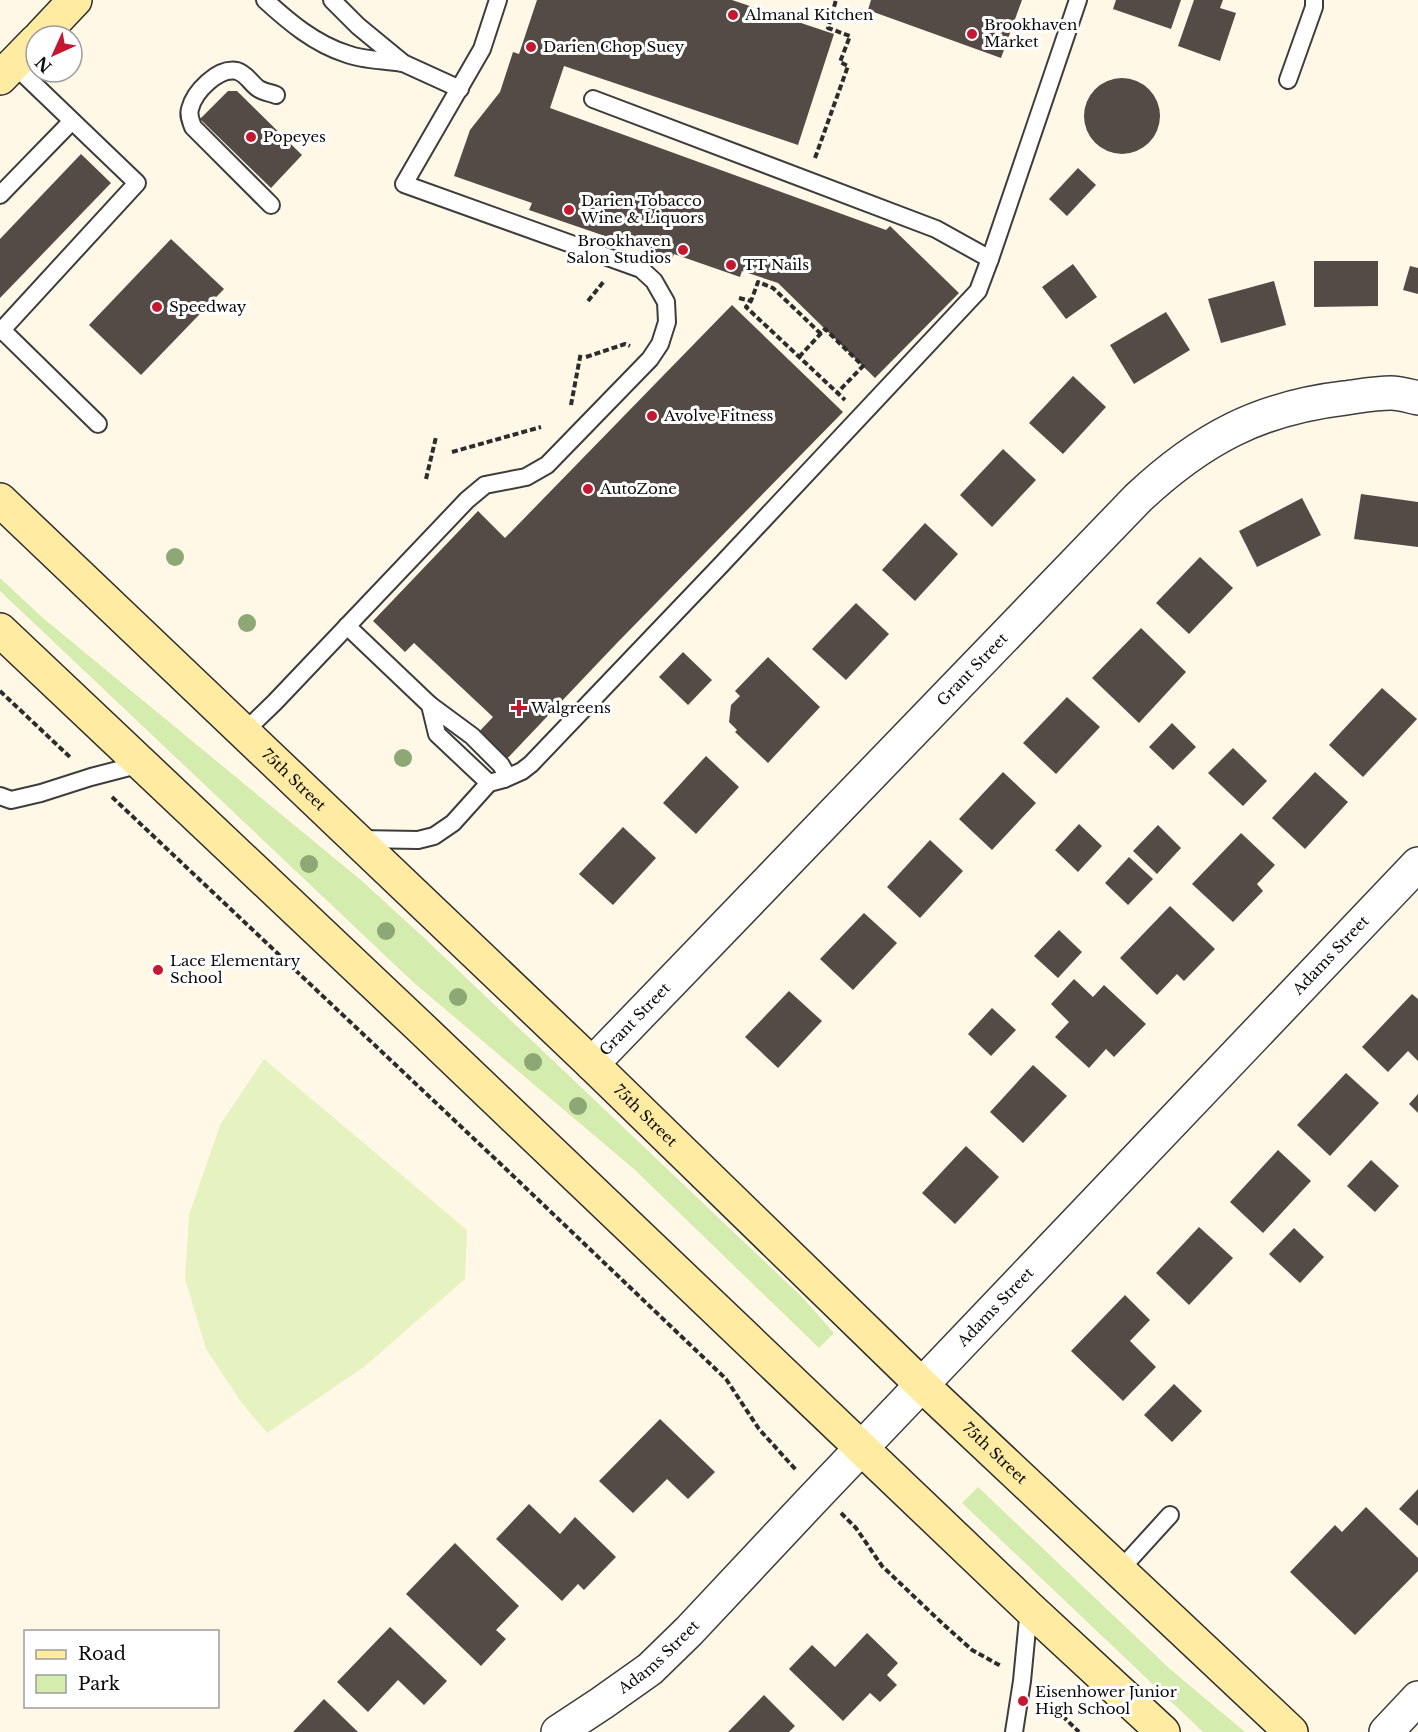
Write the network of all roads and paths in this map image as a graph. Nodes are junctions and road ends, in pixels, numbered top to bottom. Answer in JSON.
{"nodes":[{"id":1,"x":75,"y":0,"type":"edge"},
{"id":2,"x":265,"y":0,"type":"edge"},
{"id":3,"x":332,"y":0,"type":"edge"},
{"id":4,"x":498,"y":0,"type":"edge"},
{"id":5,"x":836,"y":0,"type":"edge"},
{"id":6,"x":1078,"y":0,"type":"edge"},
{"id":7,"x":1314,"y":0,"type":"edge"},
{"id":8,"x":52,"y":24,"type":"edge"},
{"id":9,"x":24,"y":53,"type":"edge"},
{"id":10,"x":403,"y":63,"type":"junction"},
{"id":11,"x":7,"y":71,"type":"edge"},
{"id":12,"x":1288,"y":80,"type":"dead end"},
{"id":13,"x":460,"y":89,"type":"junction"},
{"id":14,"x":276,"y":95,"type":"dead end"},
{"id":15,"x":593,"y":99,"type":"dead end"},
{"id":16,"x":72,"y":121,"type":"junction"},
{"id":17,"x":814,"y":161,"type":"dead end"},
{"id":18,"x":0,"y":195,"type":"edge"},
{"id":19,"x":271,"y":205,"type":"dead end"},
{"id":20,"x":990,"y":259,"type":"junction"},
{"id":21,"x":605,"y":280,"type":"dead end"},
{"id":22,"x":739,"y":298,"type":"dead end"},
{"id":23,"x":588,"y":301,"type":"dead end"},
{"id":24,"x":751,"y":301,"type":"junction"},
{"id":25,"x":1,"y":330,"type":"edge"},
{"id":26,"x":821,"y":334,"type":"junction"},
{"id":27,"x":625,"y":344,"type":"dead end"},
{"id":28,"x":581,"y":352,"type":"dead end"},
{"id":29,"x":586,"y":357,"type":"dead end"},
{"id":30,"x":799,"y":357,"type":"junction"},
{"id":31,"x":837,"y":393,"type":"junction"},
{"id":32,"x":1418,"y":398,"type":"edge"},
{"id":33,"x":861,"y":415,"type":"junction"},
{"id":34,"x":98,"y":424,"type":"dead end"},
{"id":35,"x":541,"y":427,"type":"dead end"},
{"id":36,"x":436,"y":436,"type":"dead end"},
{"id":37,"x":563,"y":448,"type":"junction"},
{"id":38,"x":452,"y":452,"type":"dead end"},
{"id":39,"x":426,"y":479,"type":"dead end"},
{"id":40,"x":0,"y":500,"type":"edge"},
{"id":41,"x":347,"y":626,"type":"junction"},
{"id":42,"x":0,"y":630,"type":"edge"},
{"id":43,"x":0,"y":691,"type":"edge"},
{"id":44,"x":243,"y":733,"type":"junction"},
{"id":45,"x":141,"y":764,"type":"junction"},
{"id":46,"x":78,"y":765,"type":"dead end"},
{"id":47,"x":497,"y":781,"type":"junction"},
{"id":48,"x":105,"y":790,"type":"dead end"},
{"id":49,"x":0,"y":796,"type":"edge"},
{"id":50,"x":355,"y":839,"type":"junction"},
{"id":51,"x":1418,"y":864,"type":"edge"},
{"id":52,"x":592,"y":1064,"type":"junction"},
{"id":53,"x":922,"y":1385,"type":"junction"},
{"id":54,"x":861,"y":1448,"type":"junction"},
{"id":55,"x":790,"y":1464,"type":"dead end"},
{"id":56,"x":1170,"y":1515,"type":"dead end"},
{"id":57,"x":856,"y":1528,"type":"dead end"},
{"id":58,"x":1119,"y":1570,"type":"junction"},
{"id":59,"x":1029,"y":1608,"type":"junction"},
{"id":60,"x":1009,"y":1670,"type":"dead end"},
{"id":61,"x":1039,"y":1692,"type":"dead end"},
{"id":62,"x":1418,"y":1698,"type":"edge"},
{"id":63,"x":558,"y":1732,"type":"edge"},
{"id":64,"x":1014,"y":1732,"type":"edge"},
{"id":65,"x":1079,"y":1732,"type":"edge"},
{"id":66,"x":1163,"y":1732,"type":"edge"},
{"id":67,"x":1291,"y":1732,"type":"edge"},
{"id":68,"x":1386,"y":1732,"type":"edge"}],
"edges":[{"from":1,"to":8,"type":"main road"},
{"from":2,"to":10,"type":"lane"},
{"from":3,"to":10,"type":"lane"},
{"from":4,"to":13,"type":"lane"},
{"from":5,"to":17,"type":"path"},
{"from":6,"to":20,"type":"lane"},
{"from":7,"to":12,"type":"lane"},
{"from":9,"to":11,"type":"main road"},
{"from":10,"to":13,"type":"lane"},
{"from":11,"to":16,"type":"lane"},
{"from":13,"to":37,"type":"lane"},
{"from":14,"to":19,"type":"lane"},
{"from":15,"to":20,"type":"lane"},
{"from":16,"to":18,"type":"lane"},
{"from":16,"to":25,"type":"lane"},
{"from":20,"to":33,"type":"lane"},
{"from":21,"to":23,"type":"path"},
{"from":22,"to":24,"type":"path"},
{"from":24,"to":26,"type":"path"},
{"from":24,"to":30,"type":"path"},
{"from":25,"to":34,"type":"lane"},
{"from":26,"to":30,"type":"path"},
{"from":26,"to":31,"type":"path"},
{"from":27,"to":29,"type":"path"},
{"from":28,"to":37,"type":"path"},
{"from":30,"to":31,"type":"path"},
{"from":31,"to":33,"type":"path"},
{"from":32,"to":52,"type":"street","name":"Grant Street"},
{"from":33,"to":47,"type":"lane"},
{"from":35,"to":38,"type":"path"},
{"from":36,"to":39,"type":"path"},
{"from":37,"to":41,"type":"lane"},
{"from":40,"to":44,"type":"main road","name":"75th Street"},
{"from":41,"to":44,"type":"lane"},
{"from":41,"to":47,"type":"lane"},
{"from":42,"to":45,"type":"main road"},
{"from":43,"to":46,"type":"path"},
{"from":44,"to":50,"type":"main road","name":"75th Street"},
{"from":45,"to":49,"type":"lane"},
{"from":45,"to":54,"type":"main road"},
{"from":47,"to":50,"type":"lane"},
{"from":48,"to":55,"type":"path"},
{"from":50,"to":52,"type":"main road","name":"75th Street"},
{"from":51,"to":53,"type":"street","name":"Adams Street"},
{"from":52,"to":53,"type":"main road","name":"75th Street"},
{"from":53,"to":54,"type":"street","name":"Adams Street"},
{"from":53,"to":58,"type":"main road","name":"75th Street"},
{"from":54,"to":59,"type":"main road"},
{"from":54,"to":63,"type":"street","name":"Adams Street"},
{"from":56,"to":58,"type":"lane"},
{"from":57,"to":60,"type":"path"},
{"from":58,"to":67,"type":"main road","name":"75th Street"},
{"from":59,"to":64,"type":"lane"},
{"from":59,"to":66,"type":"main road"},
{"from":61,"to":65,"type":"path"},
{"from":62,"to":68,"type":"street"}]}
